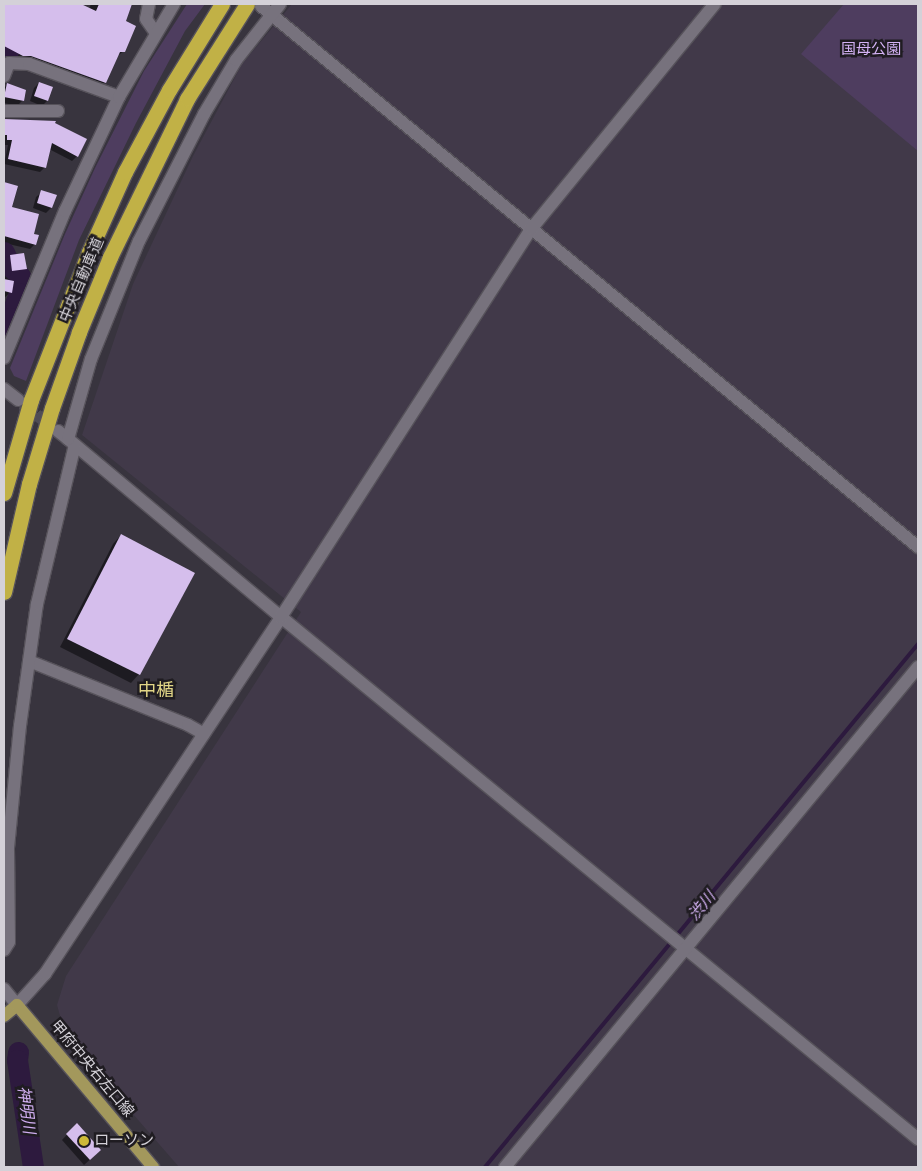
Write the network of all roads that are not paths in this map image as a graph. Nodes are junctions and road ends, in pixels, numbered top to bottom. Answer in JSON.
{"nodes":[{"id":1,"x":149,"y":4,"type":"edge"},
{"id":2,"x":174,"y":4,"type":"edge"},
{"id":3,"x":222,"y":4,"type":"edge"},
{"id":4,"x":280,"y":4,"type":"edge"},
{"id":5,"x":715,"y":4,"type":"edge"},
{"id":6,"x":254,"y":5,"type":"edge"},
{"id":7,"x":271,"y":15,"type":"junction"},
{"id":8,"x":156,"y":32,"type":"junction"},
{"id":9,"x":4,"y":76,"type":"edge"},
{"id":10,"x":118,"y":97,"type":"junction"},
{"id":11,"x":4,"y":111,"type":"edge"},
{"id":12,"x":58,"y":111,"type":"dead end"},
{"id":13,"x":532,"y":228,"type":"junction"},
{"id":14,"x":4,"y":358,"type":"edge"},
{"id":15,"x":4,"y":389,"type":"edge"},
{"id":16,"x":18,"y":400,"type":"tunnel mouth"},
{"id":17,"x":67,"y":438,"type":"junction"},
{"id":18,"x":4,"y":493,"type":"edge"},
{"id":19,"x":918,"y":547,"type":"edge"},
{"id":20,"x":4,"y":592,"type":"edge"},
{"id":21,"x":280,"y":617,"type":"junction"},
{"id":22,"x":29,"y":662,"type":"junction"},
{"id":23,"x":918,"y":667,"type":"edge"},
{"id":24,"x":204,"y":734,"type":"junction"},
{"id":25,"x":683,"y":946,"type":"junction"},
{"id":26,"x":4,"y":950,"type":"edge"},
{"id":27,"x":4,"y":989,"type":"edge"},
{"id":28,"x":17,"y":1005,"type":"junction"},
{"id":29,"x":4,"y":1016,"type":"edge"},
{"id":30,"x":918,"y":1139,"type":"edge"},
{"id":31,"x":153,"y":1167,"type":"edge"},
{"id":32,"x":505,"y":1167,"type":"edge"}],
"edges":[{"from":1,"to":8,"type":"street"},
{"from":2,"to":8,"type":"street"},
{"from":3,"to":18,"type":"highway","name":"中央自動車道"},
{"from":4,"to":7,"type":"street"},
{"from":5,"to":13,"type":"street"},
{"from":6,"to":7,"type":"street"},
{"from":6,"to":20,"type":"highway","name":"中央自動車道"},
{"from":7,"to":13,"type":"street"},
{"from":7,"to":17,"type":"street"},
{"from":8,"to":10,"type":"street"},
{"from":9,"to":10,"type":"street"},
{"from":10,"to":14,"type":"street"},
{"from":11,"to":12,"type":"street"},
{"from":13,"to":19,"type":"street"},
{"from":13,"to":21,"type":"street"},
{"from":15,"to":16,"type":"street"},
{"from":17,"to":21,"type":"street"},
{"from":17,"to":22,"type":"street"},
{"from":21,"to":24,"type":"street"},
{"from":21,"to":25,"type":"street"},
{"from":22,"to":24,"type":"street"},
{"from":22,"to":26,"type":"street"},
{"from":23,"to":25,"type":"street"},
{"from":24,"to":28,"type":"street"},
{"from":25,"to":30,"type":"street"},
{"from":25,"to":32,"type":"street"},
{"from":27,"to":28,"type":"street"},
{"from":28,"to":29,"type":"main road"},
{"from":28,"to":31,"type":"main road","name":"甲府中央右左口線"}]}
